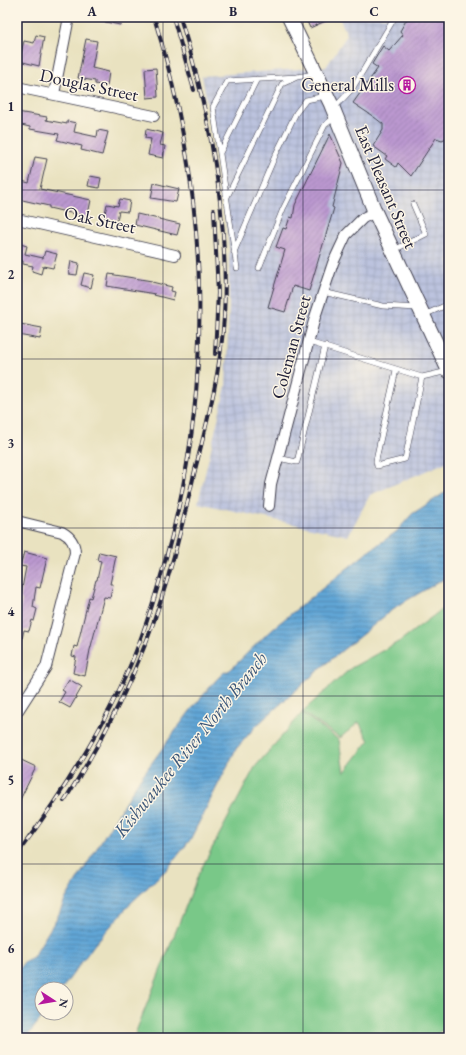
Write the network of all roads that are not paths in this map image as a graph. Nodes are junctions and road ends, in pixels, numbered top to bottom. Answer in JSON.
{"nodes":[{"id":1,"x":69,"y":17,"type":"edge"},
{"id":2,"x":289,"y":17,"type":"edge"},
{"id":3,"x":395,"y":17,"type":"edge"},
{"id":4,"x":316,"y":74,"type":"junction"},
{"id":5,"x":297,"y":77,"type":"junction"},
{"id":6,"x":257,"y":79,"type":"junction"},
{"id":7,"x":17,"y":87,"type":"edge"},
{"id":8,"x":54,"y":94,"type":"junction"},
{"id":9,"x":326,"y":96,"type":"junction"},
{"id":10,"x":334,"y":113,"type":"junction"},
{"id":11,"x":154,"y":116,"type":"dead end"},
{"id":12,"x":220,"y":153,"type":"junction"},
{"id":13,"x":226,"y":198,"type":"junction"},
{"id":14,"x":413,"y":204,"type":"dead end"},
{"id":15,"x":375,"y":212,"type":"junction"},
{"id":16,"x":17,"y":219,"type":"edge"},
{"id":17,"x":393,"y":250,"type":"junction"},
{"id":18,"x":234,"y":252,"type":"junction"},
{"id":19,"x":175,"y":255,"type":"dead end"},
{"id":20,"x":237,"y":268,"type":"dead end"},
{"id":21,"x":259,"y":268,"type":"dead end"},
{"id":22,"x":323,"y":292,"type":"junction"},
{"id":23,"x":449,"y":304,"type":"edge"},
{"id":24,"x":421,"y":312,"type":"junction"},
{"id":25,"x":309,"y":342,"type":"junction"},
{"id":26,"x":325,"y":346,"type":"junction"},
{"id":27,"x":448,"y":365,"type":"edge"},
{"id":28,"x":396,"y":370,"type":"junction"},
{"id":29,"x":422,"y":377,"type":"junction"},
{"id":30,"x":278,"y":458,"type":"junction"},
{"id":31,"x":269,"y":506,"type":"dead end"},
{"id":32,"x":17,"y":521,"type":"edge"},
{"id":33,"x":17,"y":712,"type":"edge"}],
"edges":[{"from":1,"to":8,"type":"street"},
{"from":2,"to":4,"type":"main road","name":"East Pleasant Street"},
{"from":3,"to":10,"type":"lane"},
{"from":4,"to":5,"type":"lane"},
{"from":4,"to":9,"type":"main road","name":"East Pleasant Street"},
{"from":5,"to":6,"type":"lane"},
{"from":5,"to":13,"type":"lane"},
{"from":6,"to":12,"type":"lane"},
{"from":6,"to":12,"type":"lane"},
{"from":7,"to":8,"type":"street","name":"Douglas Street"},
{"from":8,"to":11,"type":"street","name":"Douglas Street"},
{"from":9,"to":10,"type":"main road","name":"East Pleasant Street"},
{"from":9,"to":18,"type":"lane"},
{"from":10,"to":15,"type":"main road","name":"East Pleasant Street"},
{"from":10,"to":21,"type":"lane"},
{"from":12,"to":13,"type":"lane"},
{"from":13,"to":18,"type":"lane"},
{"from":14,"to":17,"type":"lane"},
{"from":15,"to":17,"type":"main road","name":"East Pleasant Street"},
{"from":15,"to":22,"type":"street","name":"Coleman Street"},
{"from":16,"to":19,"type":"street","name":"Oak Street"},
{"from":17,"to":24,"type":"main road","name":"East Pleasant Street"},
{"from":18,"to":20,"type":"lane"},
{"from":22,"to":24,"type":"lane"},
{"from":22,"to":25,"type":"street","name":"Coleman Street"},
{"from":23,"to":24,"type":"lane"},
{"from":24,"to":27,"type":"main road","name":"East Pleasant Street"},
{"from":25,"to":26,"type":"lane"},
{"from":25,"to":30,"type":"street","name":"Coleman Street"},
{"from":26,"to":28,"type":"lane"},
{"from":26,"to":30,"type":"lane"},
{"from":27,"to":29,"type":"lane"},
{"from":28,"to":29,"type":"lane"},
{"from":28,"to":29,"type":"lane"},
{"from":30,"to":31,"type":"street","name":"Coleman Street"},
{"from":32,"to":33,"type":"street"}]}
